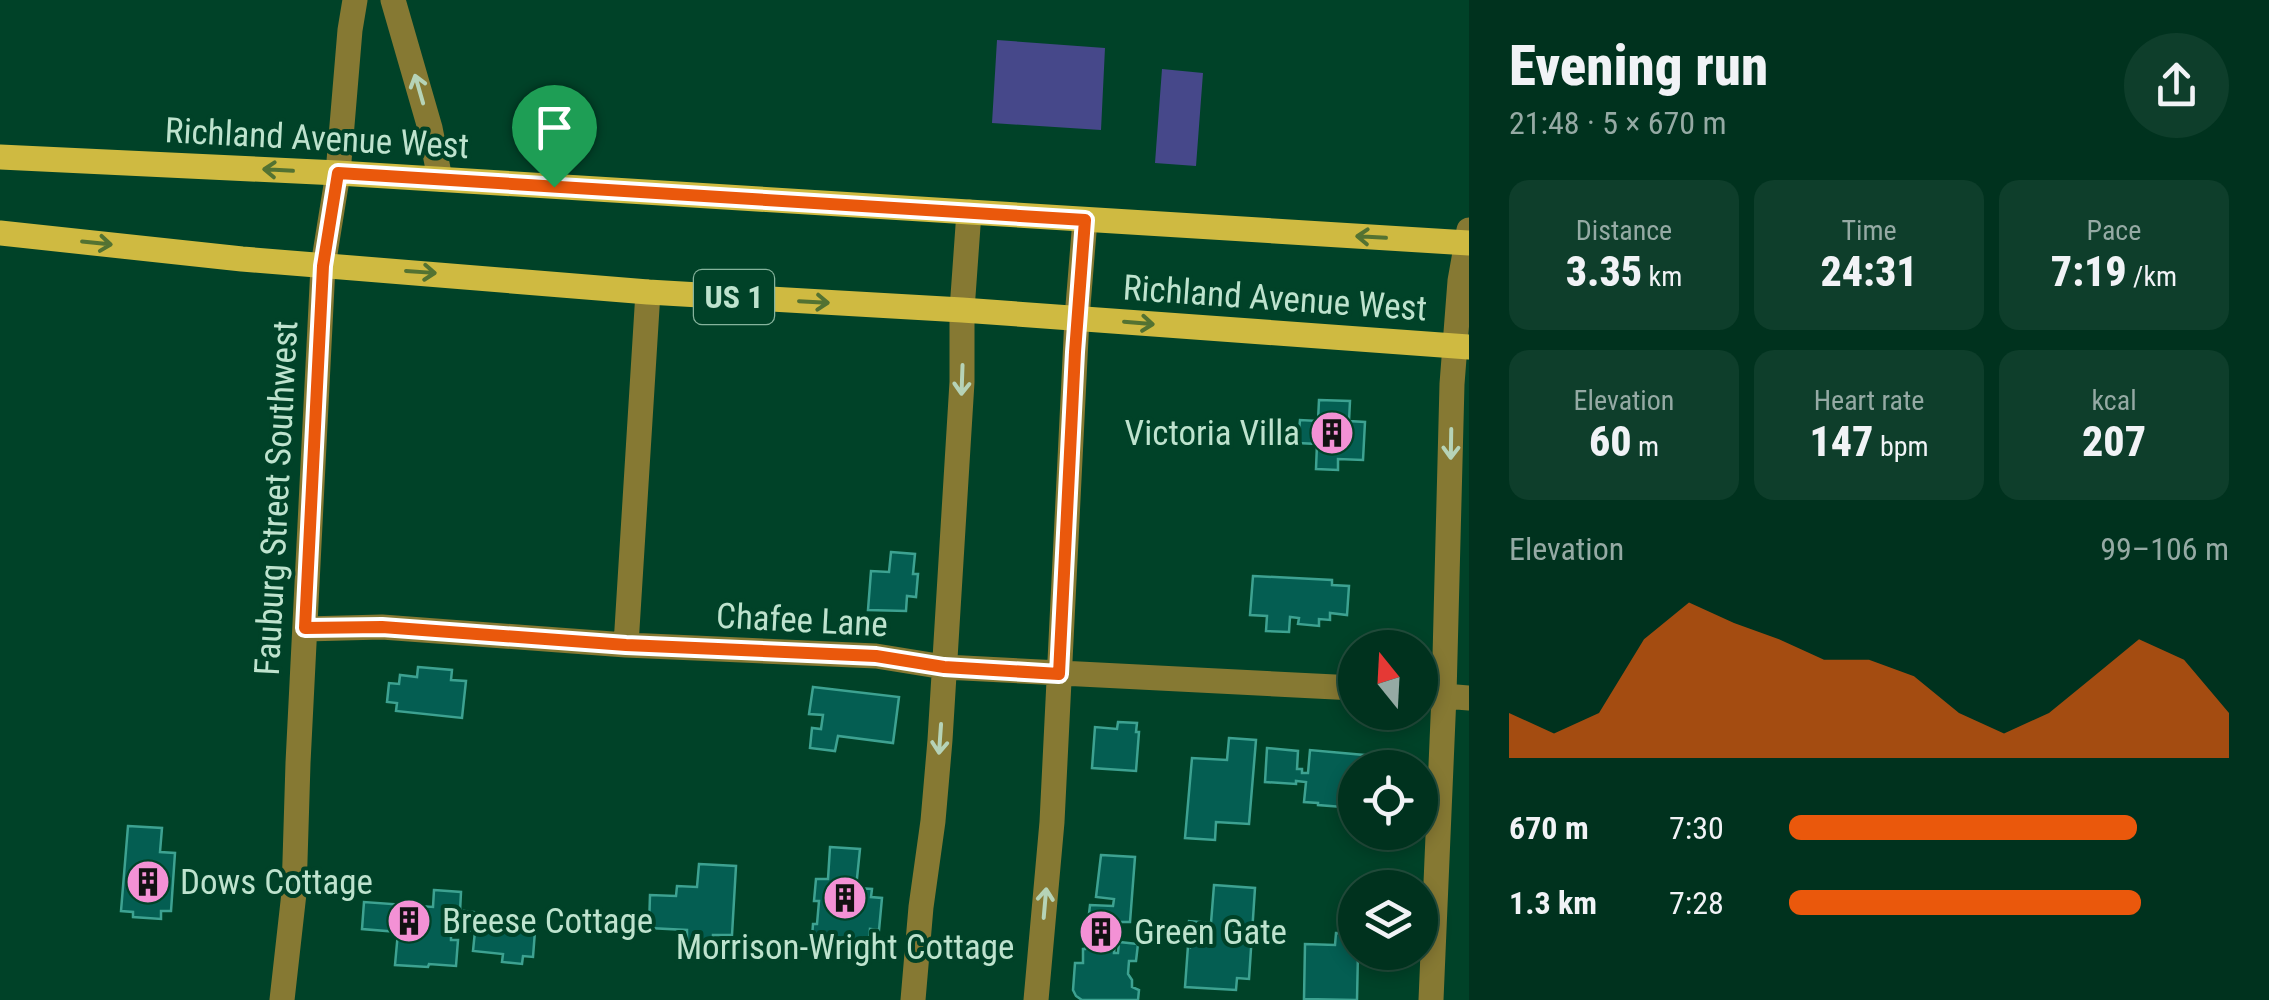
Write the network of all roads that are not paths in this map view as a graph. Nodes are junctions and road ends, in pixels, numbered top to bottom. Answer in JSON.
{"nodes":[{"id":1,"x":355,"y":0,"type":"edge"},
{"id":2,"x":393,"y":0,"type":"edge"},
{"id":3,"x":0,"y":157,"type":"edge"},
{"id":4,"x":338,"y":173,"type":"junction"},
{"id":5,"x":440,"y":179,"type":"junction"},
{"id":6,"x":969,"y":212,"type":"junction"},
{"id":7,"x":1085,"y":220,"type":"junction"},
{"id":8,"x":1469,"y":230,"type":"edge"},
{"id":9,"x":0,"y":232,"type":"edge"},
{"id":10,"x":1469,"y":243,"type":"edge"},
{"id":11,"x":323,"y":266,"type":"junction"},
{"id":12,"x":648,"y":292,"type":"junction"},
{"id":13,"x":962,"y":310,"type":"junction"},
{"id":14,"x":1077,"y":318,"type":"junction"},
{"id":15,"x":1462,"y":347,"type":"edge"},
{"id":16,"x":305,"y":628,"type":"junction"},
{"id":17,"x":626,"y":645,"type":"junction"},
{"id":18,"x":944,"y":667,"type":"junction"},
{"id":19,"x":1059,"y":674,"type":"junction"},
{"id":20,"x":1338,"y":687,"type":"edge"},
{"id":21,"x":1444,"y":696,"type":"edge"},
{"id":22,"x":282,"y":1000,"type":"edge"},
{"id":23,"x":913,"y":1000,"type":"edge"},
{"id":24,"x":1036,"y":1000,"type":"edge"},
{"id":25,"x":1431,"y":1000,"type":"edge"}],
"edges":[{"from":1,"to":4,"type":"street","name":"Fauburg Street Southwest"},
{"from":5,"to":2,"type":"street","one_way":true},
{"from":4,"to":3,"type":"main road","name":"Richland Avenue West","one_way":true},
{"from":4,"to":5,"type":"main road","name":"Richland Avenue West"},
{"from":4,"to":11,"type":"street","name":"Fauburg Street Southwest"},
{"from":5,"to":6,"type":"main road","name":"Richland Avenue West"},
{"from":6,"to":7,"type":"main road","name":"Richland Avenue West"},
{"from":6,"to":13,"type":"street"},
{"from":10,"to":7,"type":"main road","name":"Richland Avenue West","one_way":true},
{"from":7,"to":14,"type":"street"},
{"from":8,"to":10,"type":"street"},
{"from":9,"to":11,"type":"main road","name":"Richland Avenue West","number":"US 1","one_way":true},
{"from":10,"to":15,"type":"street"},
{"from":11,"to":12,"type":"main road","name":"Richland Avenue West","number":"US 1","one_way":true},
{"from":11,"to":16,"type":"street","name":"Fauburg Street Southwest"},
{"from":12,"to":13,"type":"main road","name":"Richland Avenue West","number":"US 1","one_way":true},
{"from":12,"to":17,"type":"street"},
{"from":13,"to":14,"type":"main road","name":"Richland Avenue West","number":"US 1"},
{"from":13,"to":18,"type":"street","one_way":true},
{"from":14,"to":15,"type":"main road","name":"Richland Avenue West","number":"US 1","one_way":true},
{"from":14,"to":19,"type":"street"},
{"from":15,"to":21,"type":"street","one_way":true},
{"from":16,"to":17,"type":"street","name":"Chafee Lane"},
{"from":16,"to":22,"type":"street","name":"Fauburg Street Southwest"},
{"from":17,"to":18,"type":"street","name":"Chafee Lane"},
{"from":18,"to":19,"type":"street","name":"Chafee Lane"},
{"from":18,"to":23,"type":"street","one_way":true},
{"from":19,"to":20,"type":"street","name":"Chafee Lane"},
{"from":24,"to":19,"type":"street","one_way":true},
{"from":21,"to":25,"type":"street"}]}
